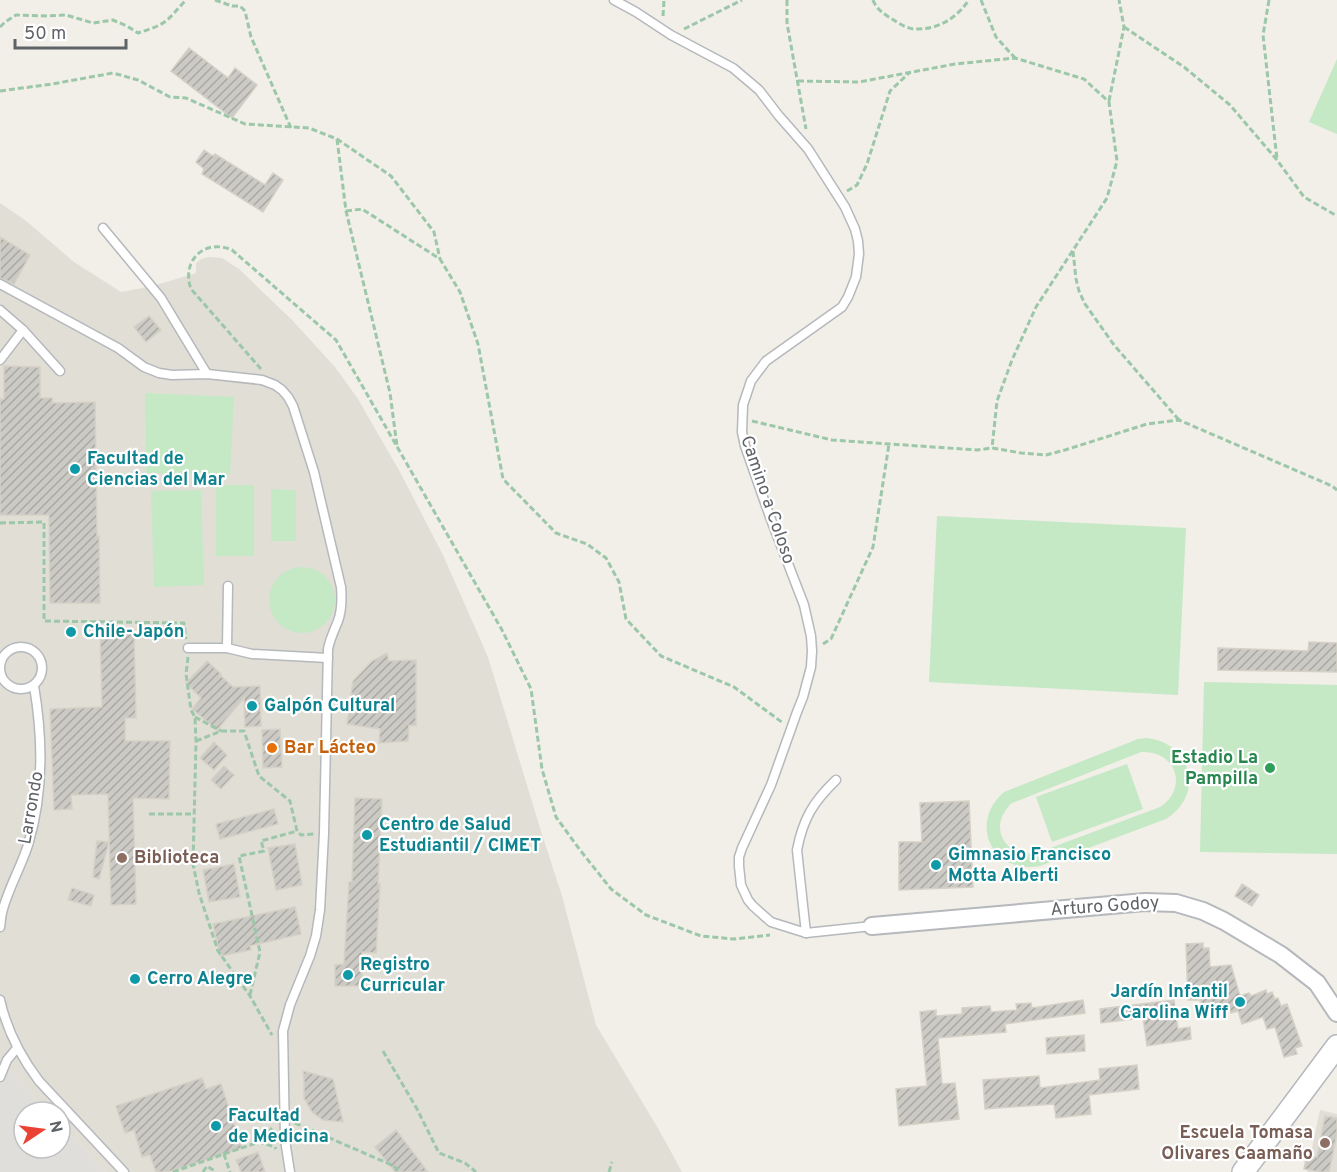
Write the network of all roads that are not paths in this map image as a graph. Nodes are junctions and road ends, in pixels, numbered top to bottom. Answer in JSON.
{"nodes":[{"id":1,"x":614,"y":0,"type":"edge"},
{"id":2,"x":103,"y":228,"type":"dead end"},
{"id":3,"x":0,"y":284,"type":"edge"},
{"id":4,"x":0,"y":310,"type":"edge"},
{"id":5,"x":23,"y":330,"type":"junction"},
{"id":6,"x":0,"y":360,"type":"edge"},
{"id":7,"x":60,"y":371,"type":"dead end"},
{"id":8,"x":207,"y":374,"type":"junction"},
{"id":9,"x":228,"y":586,"type":"dead end"},
{"id":10,"x":188,"y":648,"type":"road end"},
{"id":11,"x":227,"y":648,"type":"junction"},
{"id":12,"x":4,"y":652,"type":"edge"},
{"id":13,"x":328,"y":658,"type":"junction"},
{"id":14,"x":34,"y":686,"type":"junction"},
{"id":15,"x":836,"y":780,"type":"dead end"},
{"id":16,"x":872,"y":926,"type":"joint"},
{"id":17,"x":0,"y":927,"type":"edge"},
{"id":18,"x":802,"y":932,"type":"junction"},
{"id":19,"x":0,"y":1000,"type":"edge"},
{"id":20,"x":1337,"y":1013,"type":"edge"},
{"id":21,"x":1337,"y":1046,"type":"edge"},
{"id":22,"x":16,"y":1048,"type":"junction"},
{"id":23,"x":0,"y":1077,"type":"edge"},
{"id":24,"x":124,"y":1172,"type":"edge"},
{"id":25,"x":290,"y":1172,"type":"edge"},
{"id":26,"x":1243,"y":1172,"type":"edge"}],
"edges":[{"from":1,"to":18,"type":"lane","name":"Camino a Coloso"},
{"from":2,"to":8,"type":"lane"},
{"from":3,"to":8,"type":"lane"},
{"from":4,"to":5,"type":"lane"},
{"from":5,"to":6,"type":"lane"},
{"from":5,"to":7,"type":"lane"},
{"from":8,"to":13,"type":"lane"},
{"from":9,"to":11,"type":"lane"},
{"from":10,"to":11,"type":"lane"},
{"from":11,"to":13,"type":"lane"},
{"from":12,"to":14,"type":"lane"},
{"from":12,"to":14,"type":"lane"},
{"from":13,"to":25,"type":"lane"},
{"from":14,"to":17,"type":"lane","name":"Larrondo"},
{"from":15,"to":18,"type":"lane"},
{"from":16,"to":18,"type":"lane","name":"Camino a Coloso"},
{"from":16,"to":20,"type":"street","name":"Arturo Godoy"},
{"from":19,"to":22,"type":"lane"},
{"from":21,"to":26,"type":"street"},
{"from":22,"to":23,"type":"lane"},
{"from":22,"to":24,"type":"lane"}]}
